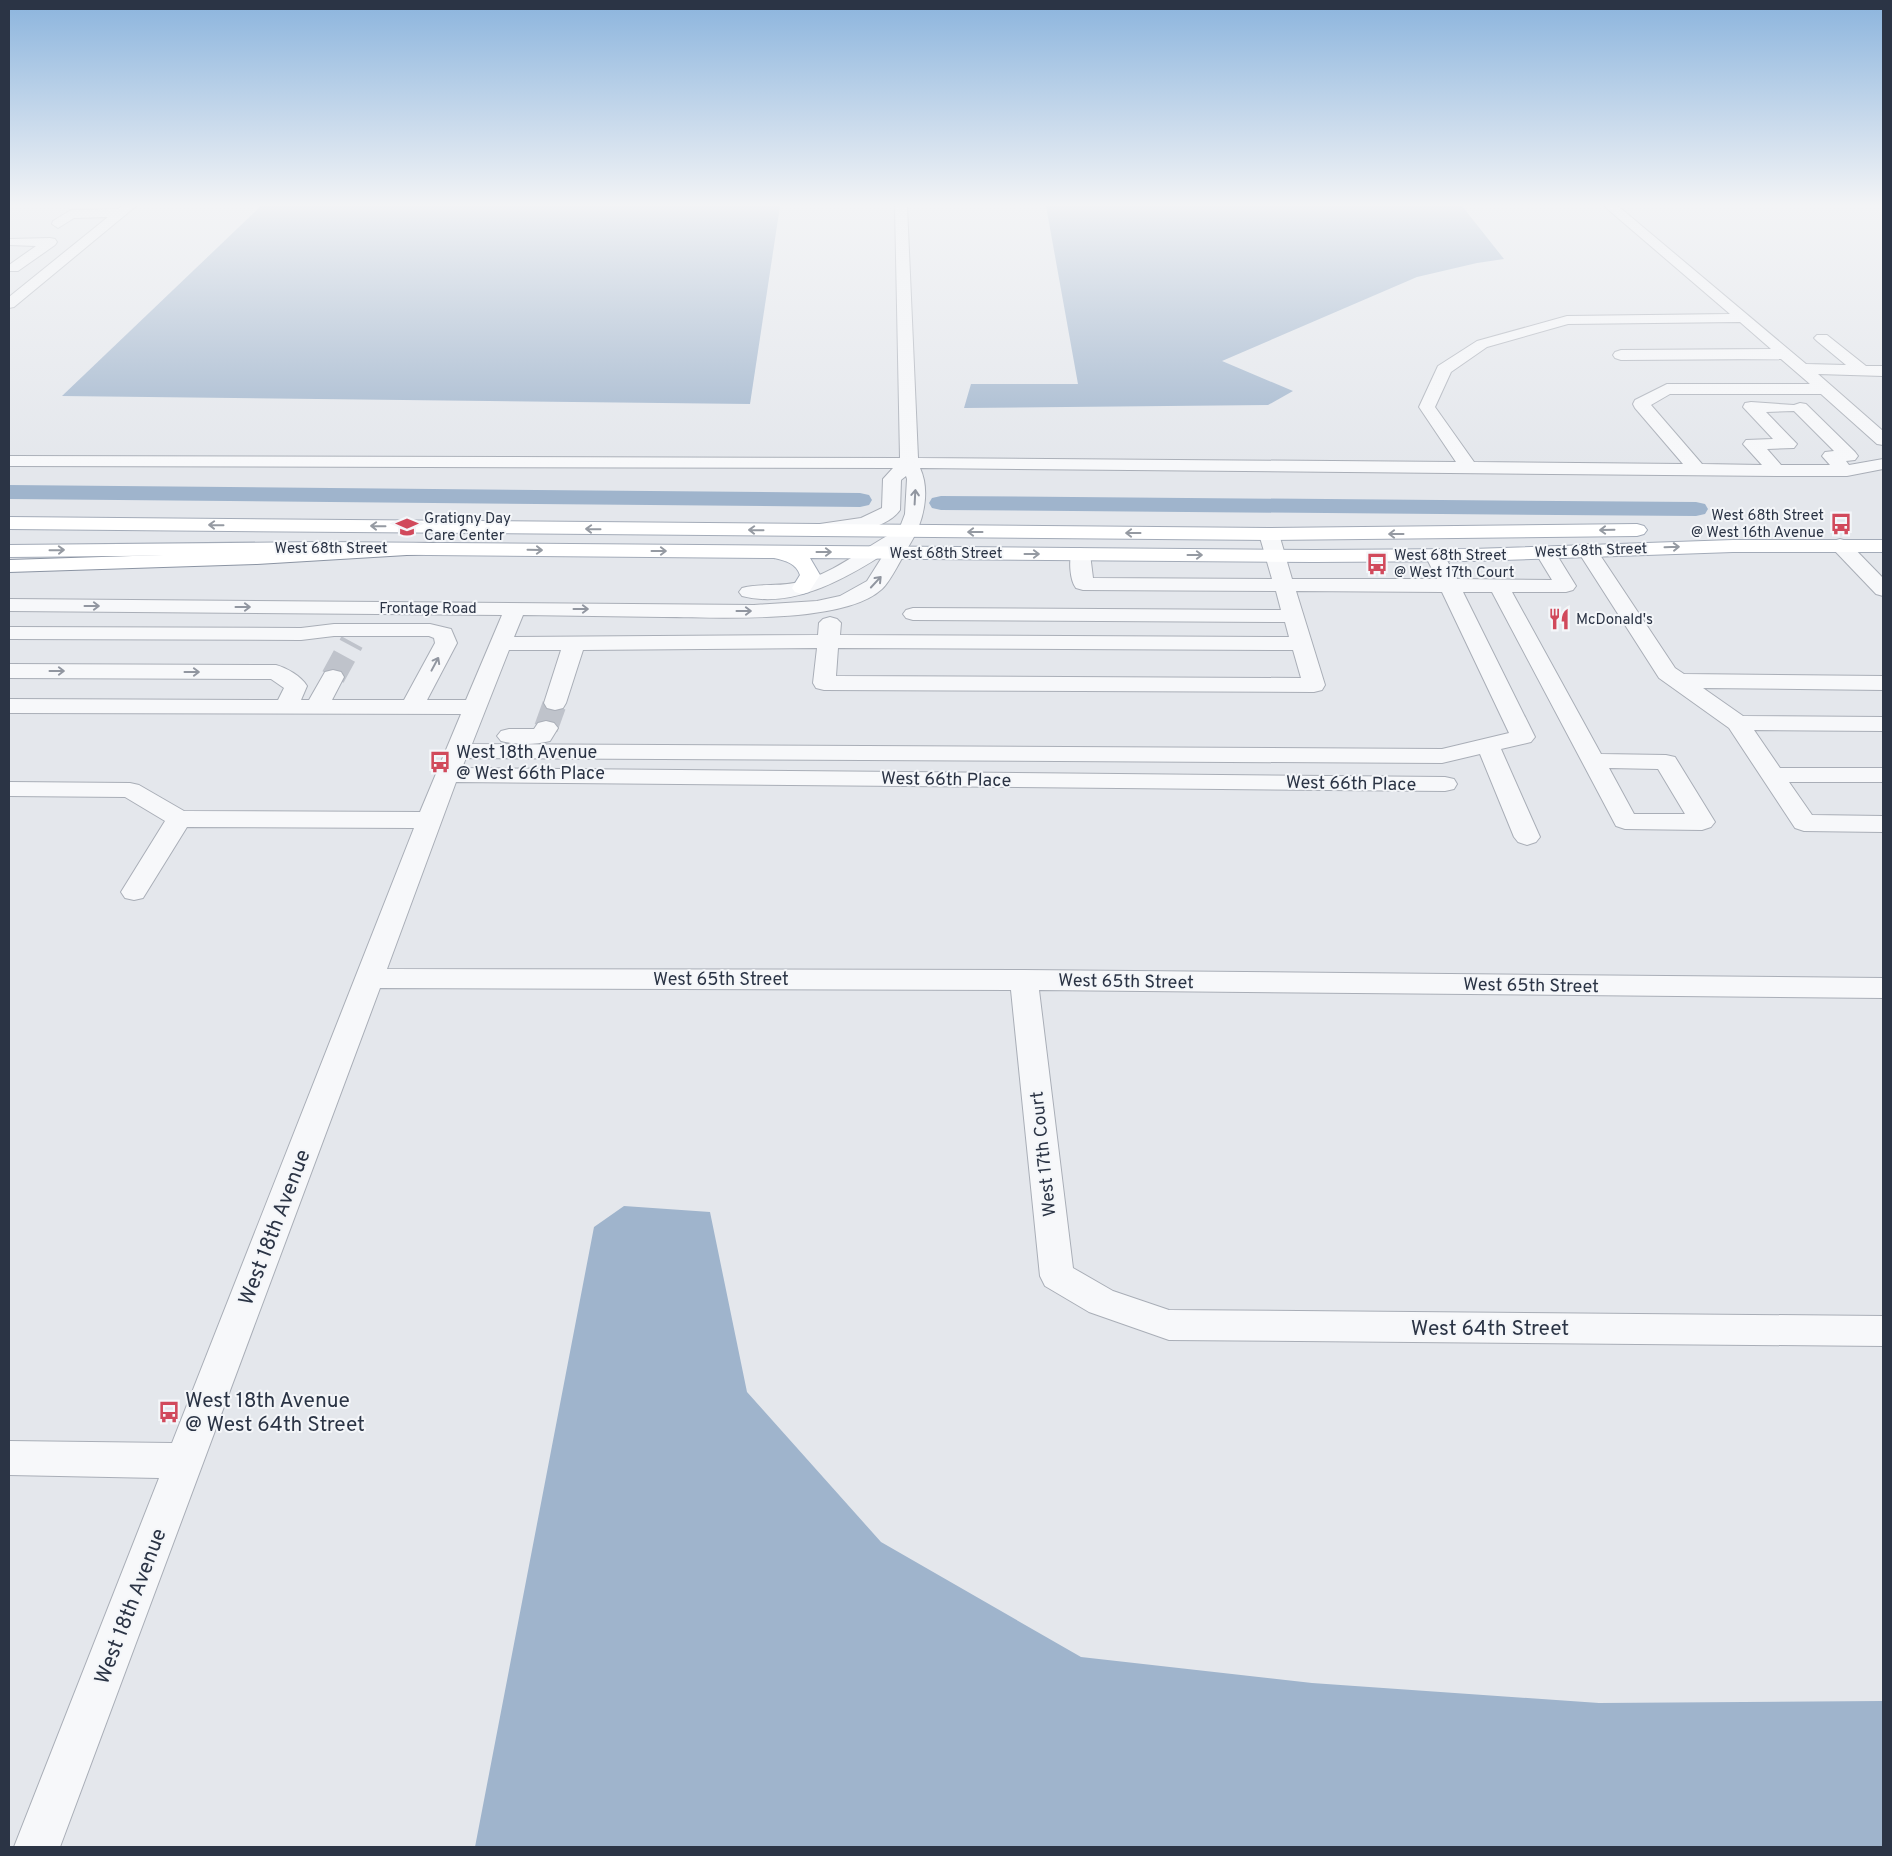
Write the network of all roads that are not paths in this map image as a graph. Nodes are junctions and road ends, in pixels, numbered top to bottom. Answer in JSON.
{"nodes":[{"id":1,"x":23,"y":293,"type":"edge"},
{"id":2,"x":903,"y":293,"type":"edge"},
{"id":3,"x":1714,"y":293,"type":"edge"},
{"id":4,"x":9,"y":304,"type":"edge"},
{"id":5,"x":1744,"y":318,"type":"junction"},
{"id":6,"x":1822,"y":338,"type":"dead end"},
{"id":7,"x":1621,"y":355,"type":"dead end"},
{"id":8,"x":1794,"y":362,"type":"junction"},
{"id":9,"x":1861,"y":370,"type":"junction"},
{"id":10,"x":1883,"y":370,"type":"edge"},
{"id":11,"x":1708,"y":389,"type":"junction"},
{"id":12,"x":1825,"y":389,"type":"junction"},
{"id":13,"x":1800,"y":408,"type":"junction"},
{"id":14,"x":1847,"y":408,"type":"junction"},
{"id":15,"x":1883,"y":440,"type":"edge"},
{"id":16,"x":1788,"y":444,"type":"junction"},
{"id":17,"x":1831,"y":456,"type":"junction"},
{"id":18,"x":9,"y":461,"type":"edge"},
{"id":19,"x":908,"y":463,"type":"junction"},
{"id":20,"x":1883,"y":464,"type":"edge"},
{"id":21,"x":1470,"y":468,"type":"junction"},
{"id":22,"x":1697,"y":470,"type":"junction"},
{"id":23,"x":1777,"y":471,"type":"junction"},
{"id":24,"x":1847,"y":471,"type":"junction"},
{"id":25,"x":1883,"y":479,"type":"edge"},
{"id":26,"x":9,"y":523,"type":"edge"},
{"id":27,"x":1694,"y":529,"type":"dead end"},
{"id":28,"x":1656,"y":530,"type":"dead end"},
{"id":29,"x":1883,"y":530,"type":"edge"},
{"id":30,"x":804,"y":531,"type":"junction"},
{"id":31,"x":908,"y":532,"type":"junction"},
{"id":32,"x":1272,"y":544,"type":"junction"},
{"id":33,"x":1840,"y":546,"type":"junction"},
{"id":34,"x":1883,"y":546,"type":"edge"},
{"id":35,"x":433,"y":549,"type":"junction"},
{"id":36,"x":1587,"y":550,"type":"junction"},
{"id":37,"x":9,"y":551,"type":"edge"},
{"id":38,"x":776,"y":552,"type":"junction"},
{"id":39,"x":872,"y":552,"type":"junction"},
{"id":40,"x":896,"y":552,"type":"junction"},
{"id":41,"x":1545,"y":552,"type":"junction"},
{"id":42,"x":1080,"y":554,"type":"junction"},
{"id":43,"x":1435,"y":555,"type":"junction"},
{"id":44,"x":9,"y":566,"type":"edge"},
{"id":45,"x":1083,"y":584,"type":"junction"},
{"id":46,"x":1283,"y":585,"type":"junction"},
{"id":47,"x":1450,"y":585,"type":"junction"},
{"id":48,"x":9,"y":586,"type":"edge"},
{"id":49,"x":1499,"y":586,"type":"junction"},
{"id":50,"x":70,"y":587,"type":"junction"},
{"id":51,"x":1882,"y":587,"type":"edge"},
{"id":52,"x":802,"y":588,"type":"junction"},
{"id":53,"x":577,"y":591,"type":"junction"},
{"id":54,"x":839,"y":602,"type":"junction"},
{"id":55,"x":9,"y":605,"type":"edge"},
{"id":56,"x":52,"y":606,"type":"junction"},
{"id":57,"x":194,"y":607,"type":"junction"},
{"id":58,"x":515,"y":609,"type":"junction"},
{"id":59,"x":913,"y":614,"type":"dead end"},
{"id":60,"x":1085,"y":615,"type":"junction"},
{"id":61,"x":1293,"y":616,"type":"junction"},
{"id":62,"x":18,"y":633,"type":"edge"},
{"id":63,"x":173,"y":633,"type":"junction"},
{"id":64,"x":828,"y":641,"type":"junction"},
{"id":65,"x":574,"y":643,"type":"junction"},
{"id":66,"x":501,"y":644,"type":"junction"},
{"id":67,"x":1302,"y":644,"type":"junction"},
{"id":68,"x":9,"y":654,"type":"edge"},
{"id":69,"x":9,"y":671,"type":"edge"},
{"id":70,"x":143,"y":672,"type":"junction"},
{"id":71,"x":333,"y":677,"type":"tunnel mouth"},
{"id":72,"x":1679,"y":681,"type":"junction"},
{"id":73,"x":1883,"y":683,"type":"edge"},
{"id":74,"x":555,"y":702,"type":"tunnel mouth"},
{"id":75,"x":9,"y":706,"type":"edge"},
{"id":76,"x":117,"y":706,"type":"junction"},
{"id":77,"x":286,"y":707,"type":"junction"},
{"id":78,"x":317,"y":707,"type":"junction"},
{"id":79,"x":412,"y":707,"type":"junction"},
{"id":80,"x":1738,"y":723,"type":"junction"},
{"id":81,"x":1883,"y":724,"type":"edge"},
{"id":82,"x":546,"y":728,"type":"dead end"},
{"id":83,"x":461,"y":742,"type":"junction"},
{"id":84,"x":1488,"y":746,"type":"junction"},
{"id":85,"x":1593,"y":761,"type":"dead end"},
{"id":86,"x":1772,"y":775,"type":"junction"},
{"id":87,"x":1883,"y":775,"type":"edge"},
{"id":88,"x":1445,"y":784,"type":"dead end"},
{"id":89,"x":9,"y":789,"type":"edge"},
{"id":90,"x":179,"y":819,"type":"junction"},
{"id":91,"x":430,"y":820,"type":"junction"},
{"id":92,"x":1883,"y":824,"type":"edge"},
{"id":93,"x":1527,"y":837,"type":"dead end"},
{"id":94,"x":134,"y":892,"type":"dead end"},
{"id":95,"x":370,"y":978,"type":"junction"},
{"id":96,"x":1024,"y":980,"type":"junction"},
{"id":97,"x":1883,"y":988,"type":"edge"},
{"id":98,"x":1101,"y":1302,"type":"joint"},
{"id":99,"x":1883,"y":1331,"type":"edge"},
{"id":100,"x":9,"y":1458,"type":"edge"},
{"id":101,"x":186,"y":1461,"type":"junction"},
{"id":102,"x":36,"y":1847,"type":"edge"}],
"edges":[{"from":1,"to":4,"type":"street"},
{"from":2,"to":19,"type":"street"},
{"from":3,"to":5,"type":"street"},
{"from":5,"to":8,"type":"street"},
{"from":5,"to":21,"type":"street"},
{"from":6,"to":9,"type":"street"},
{"from":7,"to":8,"type":"street"},
{"from":8,"to":9,"type":"street"},
{"from":8,"to":11,"type":"street"},
{"from":8,"to":12,"type":"street"},
{"from":9,"to":10,"type":"street"},
{"from":11,"to":12,"type":"street"},
{"from":11,"to":22,"type":"street"},
{"from":12,"to":14,"type":"street"},
{"from":13,"to":14,"type":"street"},
{"from":13,"to":16,"type":"street"},
{"from":13,"to":17,"type":"street"},
{"from":14,"to":15,"type":"street"},
{"from":16,"to":17,"type":"street"},
{"from":16,"to":23,"type":"street"},
{"from":17,"to":24,"type":"street"},
{"from":18,"to":19,"type":"street"},
{"from":19,"to":21,"type":"street"},
{"from":19,"to":30,"type":"street"},
{"from":31,"to":19,"type":"street","one_way":true},
{"from":20,"to":24,"type":"street"},
{"from":21,"to":22,"type":"street"},
{"from":22,"to":23,"type":"street"},
{"from":23,"to":24,"type":"street"},
{"from":24,"to":25,"type":"street"},
{"from":30,"to":26,"type":"main road","name":"West 68th Street","one_way":true},
{"from":27,"to":29,"type":"main road"},
{"from":28,"to":32,"type":"main road","name":"West 68th Street","one_way":true},
{"from":30,"to":31,"type":"main road","name":"West 68th Street"},
{"from":32,"to":31,"type":"main road","name":"West 68th Street","one_way":true},
{"from":31,"to":39,"type":"street","name":"Frontage Road"},
{"from":31,"to":40,"type":"street"},
{"from":42,"to":32,"type":"main road","name":"West 68th Street","one_way":true},
{"from":32,"to":43,"type":"main road","name":"West 68th Street"},
{"from":32,"to":46,"type":"street"},
{"from":33,"to":34,"type":"main road","name":"West 68th Street"},
{"from":36,"to":33,"type":"main road","name":"West 68th Street","one_way":true},
{"from":33,"to":51,"type":"street"},
{"from":37,"to":35,"type":"main road","name":"West 68th Street","one_way":true},
{"from":35,"to":38,"type":"main road","name":"West 68th Street","one_way":true},
{"from":35,"to":44,"type":"main road"},
{"from":36,"to":41,"type":"main road","name":"West 68th Street"},
{"from":36,"to":72,"type":"street"},
{"from":38,"to":39,"type":"main road","name":"West 68th Street","one_way":true},
{"from":38,"to":52,"type":"main road"},
{"from":39,"to":40,"type":"main road","name":"West 68th Street"},
{"from":39,"to":52,"type":"street","name":"Frontage Road"},
{"from":40,"to":42,"type":"main road","name":"West 68th Street","one_way":true},
{"from":54,"to":40,"type":"street","one_way":true},
{"from":41,"to":43,"type":"main road","name":"West 68th Street"},
{"from":41,"to":49,"type":"street"},
{"from":42,"to":45,"type":"street"},
{"from":43,"to":47,"type":"street"},
{"from":45,"to":46,"type":"street"},
{"from":45,"to":60,"type":"street"},
{"from":46,"to":47,"type":"street"},
{"from":46,"to":61,"type":"street"},
{"from":47,"to":49,"type":"street"},
{"from":47,"to":84,"type":"street"},
{"from":48,"to":50,"type":"street","name":"Frontage Road"},
{"from":49,"to":85,"type":"street"},
{"from":50,"to":53,"type":"street","name":"Frontage Road"},
{"from":50,"to":56,"type":"street"},
{"from":52,"to":53,"type":"street","name":"Frontage Road"},
{"from":53,"to":58,"type":"street"},
{"from":58,"to":54,"type":"street","name":"Frontage Road","one_way":true},
{"from":54,"to":64,"type":"street"},
{"from":55,"to":56,"type":"street","name":"Frontage Road"},
{"from":56,"to":57,"type":"street","name":"Frontage Road","one_way":true},
{"from":56,"to":62,"type":"street"},
{"from":57,"to":58,"type":"street","name":"Frontage Road","one_way":true},
{"from":57,"to":63,"type":"street"},
{"from":58,"to":66,"type":"street","name":"West 18th Avenue"},
{"from":59,"to":60,"type":"street"},
{"from":60,"to":61,"type":"street"},
{"from":61,"to":67,"type":"street"},
{"from":62,"to":63,"type":"street"},
{"from":62,"to":68,"type":"street"},
{"from":63,"to":70,"type":"street"},
{"from":79,"to":63,"type":"street","one_way":true},
{"from":64,"to":65,"type":"street"},
{"from":64,"to":67,"type":"street"},
{"from":64,"to":67,"type":"street"},
{"from":65,"to":66,"type":"street"},
{"from":65,"to":74,"type":"street"},
{"from":66,"to":83,"type":"street","name":"West 18th Avenue"},
{"from":69,"to":70,"type":"street","one_way":true},
{"from":70,"to":76,"type":"street"},
{"from":70,"to":77,"type":"street","one_way":true},
{"from":71,"to":78,"type":"street"},
{"from":72,"to":73,"type":"street"},
{"from":72,"to":80,"type":"street"},
{"from":75,"to":76,"type":"street"},
{"from":76,"to":77,"type":"street"},
{"from":77,"to":78,"type":"street"},
{"from":78,"to":79,"type":"street"},
{"from":79,"to":83,"type":"street"},
{"from":80,"to":81,"type":"street"},
{"from":80,"to":86,"type":"street"},
{"from":82,"to":83,"type":"street"},
{"from":83,"to":84,"type":"street"},
{"from":83,"to":88,"type":"street","name":"West 66th Place"},
{"from":83,"to":91,"type":"street","name":"West 18th Avenue"},
{"from":84,"to":93,"type":"street"},
{"from":86,"to":87,"type":"street"},
{"from":86,"to":92,"type":"street"},
{"from":89,"to":90,"type":"street"},
{"from":90,"to":91,"type":"street"},
{"from":90,"to":94,"type":"street"},
{"from":91,"to":95,"type":"street","name":"West 18th Avenue"},
{"from":95,"to":96,"type":"street","name":"West 65th Street"},
{"from":95,"to":101,"type":"street","name":"West 18th Avenue"},
{"from":96,"to":97,"type":"street","name":"West 65th Street"},
{"from":96,"to":98,"type":"street","name":"West 17th Court"},
{"from":98,"to":99,"type":"street","name":"West 64th Street"},
{"from":100,"to":101,"type":"street"},
{"from":101,"to":102,"type":"street","name":"West 18th Avenue"}]}
